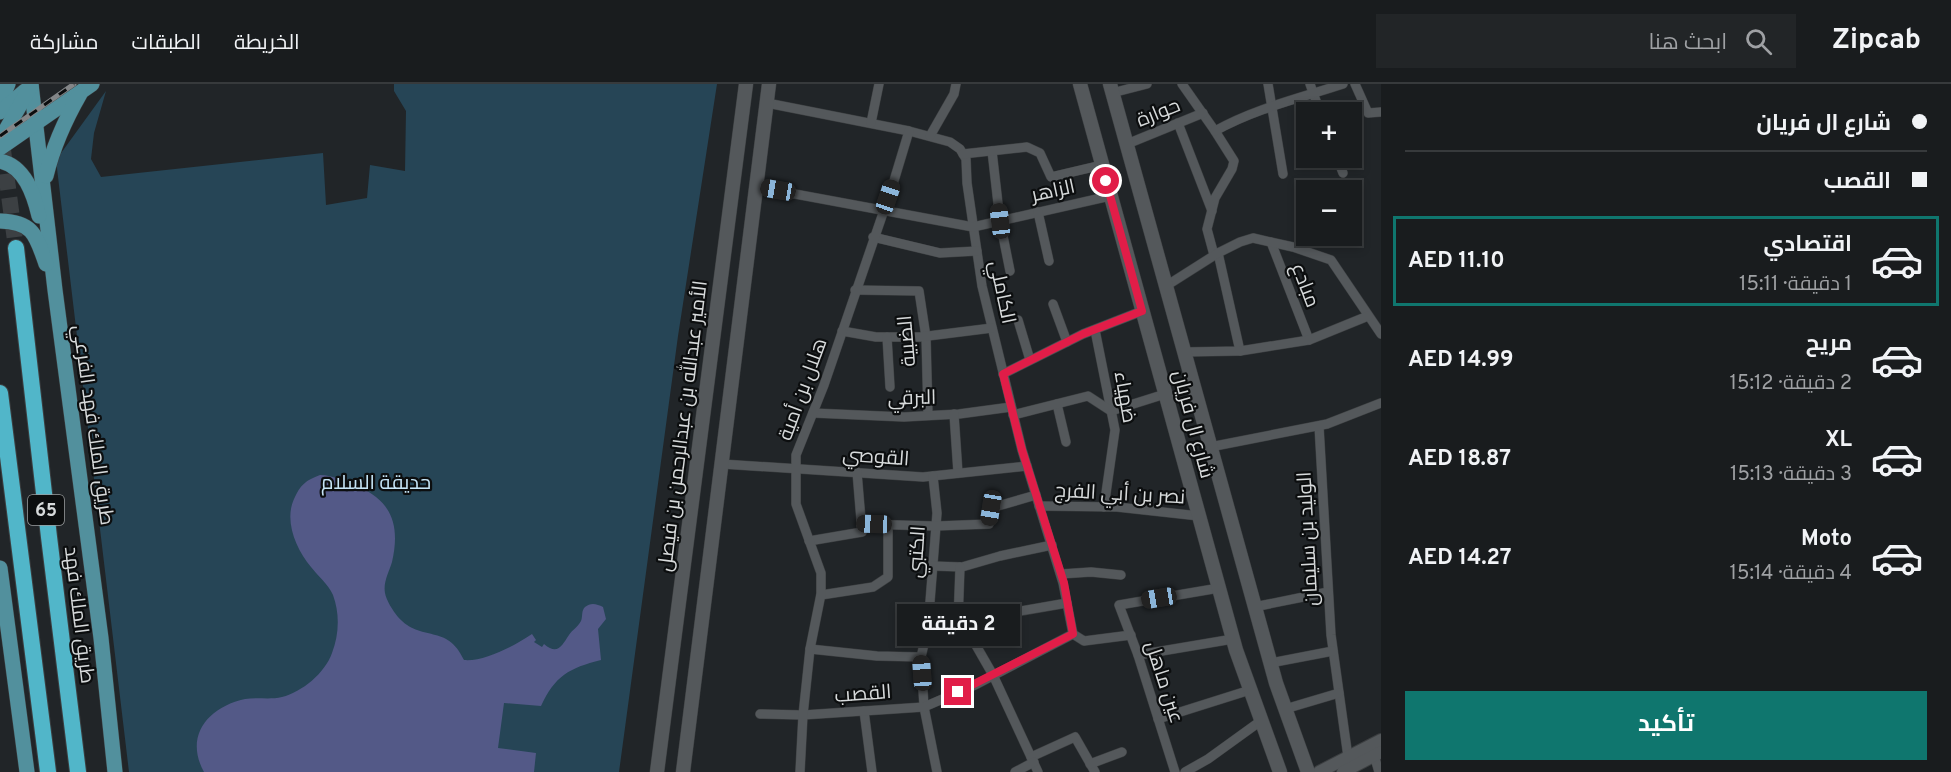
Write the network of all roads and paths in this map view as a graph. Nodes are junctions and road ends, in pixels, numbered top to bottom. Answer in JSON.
{"nodes":[{"id":1,"x":8,"y":84,"type":"edge"},
{"id":2,"x":746,"y":84,"type":"edge"},
{"id":3,"x":770,"y":84,"type":"edge"},
{"id":4,"x":879,"y":84,"type":"edge"},
{"id":5,"x":956,"y":84,"type":"edge"},
{"id":6,"x":1080,"y":84,"type":"edge"},
{"id":7,"x":1147,"y":84,"type":"edge"},
{"id":8,"x":1182,"y":84,"type":"edge"},
{"id":9,"x":1268,"y":84,"type":"edge"},
{"id":10,"x":1343,"y":84,"type":"edge"},
{"id":11,"x":1355,"y":84,"type":"edge"},
{"id":12,"x":32,"y":85,"type":"edge"},
{"id":13,"x":87,"y":87,"type":"edge"},
{"id":14,"x":1111,"y":89,"type":"edge"},
{"id":15,"x":1311,"y":89,"type":"edge"},
{"id":16,"x":767,"y":103,"type":"junction"},
{"id":17,"x":0,"y":104,"type":"edge"},
{"id":18,"x":1271,"y":107,"type":"junction"},
{"id":19,"x":0,"y":112,"type":"edge"},
{"id":20,"x":1381,"y":112,"type":"edge"},
{"id":21,"x":1203,"y":114,"type":"junction"},
{"id":22,"x":36,"y":121,"type":"junction"},
{"id":23,"x":871,"y":123,"type":"junction"},
{"id":24,"x":1178,"y":123,"type":"junction"},
{"id":25,"x":909,"y":131,"type":"junction"},
{"id":26,"x":1215,"y":131,"type":"junction"},
{"id":27,"x":2,"y":132,"type":"edge"},
{"id":28,"x":930,"y":136,"type":"junction"},
{"id":29,"x":1127,"y":144,"type":"junction"},
{"id":30,"x":0,"y":148,"type":"edge"},
{"id":31,"x":992,"y":151,"type":"junction"},
{"id":32,"x":963,"y":154,"type":"junction"},
{"id":33,"x":0,"y":161,"type":"edge"},
{"id":34,"x":1102,"y":165,"type":"junction"},
{"id":35,"x":1341,"y":168,"type":"edge"},
{"id":36,"x":1343,"y":173,"type":"dead end"},
{"id":37,"x":1283,"y":174,"type":"dead end"},
{"id":38,"x":757,"y":187,"type":"junction"},
{"id":39,"x":43,"y":188,"type":"junction"},
{"id":40,"x":1110,"y":196,"type":"junction"},
{"id":41,"x":883,"y":210,"type":"junction"},
{"id":42,"x":1038,"y":212,"type":"junction"},
{"id":43,"x":1212,"y":212,"type":"junction"},
{"id":44,"x":0,"y":221,"type":"edge"},
{"id":45,"x":1000,"y":221,"type":"junction"},
{"id":46,"x":973,"y":227,"type":"junction"},
{"id":47,"x":873,"y":237,"type":"junction"},
{"id":48,"x":1271,"y":243,"type":"junction"},
{"id":49,"x":16,"y":248,"type":"tunnel mouth"},
{"id":50,"x":977,"y":251,"type":"junction"},
{"id":51,"x":1216,"y":254,"type":"junction"},
{"id":52,"x":1049,"y":261,"type":"dead end"},
{"id":53,"x":1010,"y":271,"type":"dead end"},
{"id":54,"x":1166,"y":286,"type":"junction"},
{"id":55,"x":55,"y":290,"type":"junction"},
{"id":56,"x":855,"y":290,"type":"junction"},
{"id":57,"x":1053,"y":304,"type":"dead end"},
{"id":58,"x":1142,"y":311,"type":"junction"},
{"id":59,"x":1368,"y":316,"type":"junction"},
{"id":60,"x":1018,"y":320,"type":"dead end"},
{"id":61,"x":992,"y":328,"type":"junction"},
{"id":62,"x":1095,"y":330,"type":"junction"},
{"id":63,"x":842,"y":331,"type":"junction"},
{"id":64,"x":1381,"y":334,"type":"edge"},
{"id":65,"x":887,"y":337,"type":"junction"},
{"id":66,"x":926,"y":337,"type":"junction"},
{"id":67,"x":1309,"y":340,"type":"junction"},
{"id":68,"x":1067,"y":342,"type":"junction"},
{"id":69,"x":1240,"y":351,"type":"junction"},
{"id":70,"x":1184,"y":352,"type":"junction"},
{"id":71,"x":1030,"y":360,"type":"junction"},
{"id":72,"x":1003,"y":374,"type":"junction"},
{"id":73,"x":890,"y":387,"type":"dead end"},
{"id":74,"x":0,"y":393,"type":"edge"},
{"id":75,"x":1165,"y":394,"type":"junction"},
{"id":76,"x":1381,"y":403,"type":"edge"},
{"id":77,"x":1057,"y":404,"type":"junction"},
{"id":78,"x":1012,"y":411,"type":"junction"},
{"id":79,"x":1111,"y":411,"type":"junction"},
{"id":80,"x":813,"y":412,"type":"junction"},
{"id":81,"x":954,"y":414,"type":"junction"},
{"id":82,"x":928,"y":416,"type":"junction"},
{"id":83,"x":1319,"y":426,"type":"junction"},
{"id":84,"x":1066,"y":442,"type":"dead end"},
{"id":85,"x":1210,"y":447,"type":"junction"},
{"id":86,"x":722,"y":464,"type":"junction"},
{"id":87,"x":1027,"y":466,"type":"junction"},
{"id":88,"x":796,"y":468,"type":"junction"},
{"id":89,"x":857,"y":472,"type":"junction"},
{"id":90,"x":958,"y":473,"type":"junction"},
{"id":91,"x":933,"y":476,"type":"junction"},
{"id":92,"x":1036,"y":495,"type":"junction"},
{"id":93,"x":1039,"y":506,"type":"junction"},
{"id":94,"x":1104,"y":507,"type":"junction"},
{"id":95,"x":1199,"y":516,"type":"junction"},
{"id":96,"x":861,"y":524,"type":"junction"},
{"id":97,"x":888,"y":524,"type":"junction"},
{"id":98,"x":936,"y":526,"type":"junction"},
{"id":99,"x":809,"y":541,"type":"junction"},
{"id":100,"x":1052,"y":545,"type":"junction"},
{"id":101,"x":933,"y":566,"type":"junction"},
{"id":102,"x":960,"y":567,"type":"junction"},
{"id":103,"x":0,"y":568,"type":"edge"},
{"id":104,"x":1060,"y":574,"type":"junction"},
{"id":105,"x":1121,"y":575,"type":"dead end"},
{"id":106,"x":1219,"y":588,"type":"junction"},
{"id":107,"x":1328,"y":592,"type":"junction"},
{"id":108,"x":820,"y":595,"type":"junction"},
{"id":109,"x":1067,"y":603,"type":"junction"},
{"id":110,"x":1254,"y":607,"type":"junction"},
{"id":111,"x":960,"y":622,"type":"junction"},
{"id":112,"x":928,"y":627,"type":"junction"},
{"id":113,"x":1073,"y":634,"type":"junction"},
{"id":114,"x":1131,"y":635,"type":"junction"},
{"id":115,"x":1233,"y":639,"type":"junction"},
{"id":116,"x":810,"y":649,"type":"junction"},
{"id":117,"x":1333,"y":651,"type":"junction"},
{"id":118,"x":1138,"y":655,"type":"junction"},
{"id":119,"x":921,"y":657,"type":"junction"},
{"id":120,"x":1270,"y":663,"type":"junction"},
{"id":121,"x":993,"y":675,"type":"junction"},
{"id":122,"x":1250,"y":690,"type":"junction"},
{"id":123,"x":1339,"y":693,"type":"junction"},
{"id":124,"x":924,"y":707,"type":"junction"},
{"id":125,"x":1285,"y":709,"type":"junction"},
{"id":126,"x":864,"y":711,"type":"junction"},
{"id":127,"x":760,"y":714,"type":"dead end"},
{"id":128,"x":803,"y":715,"type":"junction"},
{"id":129,"x":1158,"y":719,"type":"junction"},
{"id":130,"x":1262,"y":720,"type":"junction"},
{"id":131,"x":1381,"y":740,"type":"edge"},
{"id":132,"x":1122,"y":752,"type":"dead end"},
{"id":133,"x":1378,"y":754,"type":"edge"},
{"id":134,"x":1348,"y":757,"type":"junction"},
{"id":135,"x":1032,"y":760,"type":"junction"},
{"id":136,"x":1093,"y":768,"type":"edge"},
{"id":137,"x":27,"y":772,"type":"edge"},
{"id":138,"x":48,"y":772,"type":"edge"},
{"id":139,"x":78,"y":772,"type":"edge"},
{"id":140,"x":115,"y":772,"type":"edge"},
{"id":141,"x":657,"y":772,"type":"edge"},
{"id":142,"x":683,"y":772,"type":"edge"},
{"id":143,"x":800,"y":772,"type":"edge"},
{"id":144,"x":872,"y":772,"type":"edge"},
{"id":145,"x":936,"y":772,"type":"edge"},
{"id":146,"x":1015,"y":772,"type":"edge"},
{"id":147,"x":1038,"y":772,"type":"edge"},
{"id":148,"x":1175,"y":772,"type":"edge"},
{"id":149,"x":1185,"y":772,"type":"edge"},
{"id":150,"x":1281,"y":772,"type":"edge"},
{"id":151,"x":1308,"y":772,"type":"edge"},
{"id":152,"x":1319,"y":772,"type":"edge"},
{"id":153,"x":1343,"y":772,"type":"edge"},
{"id":154,"x":1379,"y":772,"type":"edge"}],
"edges":[{"from":1,"to":17,"type":"main road"},
{"from":2,"to":141,"type":"main road","name":"الأمير عبدالله بن عبدالرحمن بن فيصل"},
{"from":3,"to":16,"type":"main road"},
{"from":4,"to":23,"type":"street"},
{"from":5,"to":28,"type":"street"},
{"from":6,"to":34,"type":"main road","name":"شارع ال فريان"},
{"from":7,"to":14,"type":"street"},
{"from":8,"to":21,"type":"street"},
{"from":9,"to":18,"type":"street"},
{"from":10,"to":15,"type":"street"},
{"from":11,"to":20,"type":"street"},
{"from":12,"to":19,"type":"main road"},
{"from":12,"to":22,"type":"main road","name":"طريق الملك فهد الفرعي"},
{"from":12,"to":27,"type":"main road"},
{"from":13,"to":22,"type":"main road"},
{"from":13,"to":39,"type":"main road"},
{"from":14,"to":29,"type":"main road","name":"شارع ال فريان"},
{"from":15,"to":18,"type":"street"},
{"from":16,"to":23,"type":"street"},
{"from":16,"to":38,"type":"main road"},
{"from":18,"to":26,"type":"street"},
{"from":18,"to":37,"type":"street"},
{"from":21,"to":24,"type":"street","name":"حوارة"},
{"from":21,"to":26,"type":"street"},
{"from":22,"to":27,"type":"main road"},
{"from":22,"to":30,"type":"main road"},
{"from":22,"to":39,"type":"main road","name":"طريق الملك فهد الفرعي"},
{"from":23,"to":25,"type":"street"},
{"from":24,"to":29,"type":"street","name":"حوارة"},
{"from":24,"to":43,"type":"street"},
{"from":25,"to":28,"type":"street"},
{"from":25,"to":41,"type":"street","name":"هلال بن أمية"},
{"from":26,"to":43,"type":"street"},
{"from":28,"to":32,"type":"street"},
{"from":29,"to":54,"type":"main road","name":"شارع ال فريان"},
{"from":31,"to":32,"type":"street"},
{"from":31,"to":34,"type":"street"},
{"from":31,"to":45,"type":"street"},
{"from":32,"to":46,"type":"street","name":"الكاملي"},
{"from":33,"to":55,"type":"main road"},
{"from":34,"to":40,"type":"main road","name":"شارع ال فريان"},
{"from":35,"to":36,"type":"street"},
{"from":38,"to":41,"type":"street","name":"الزاهر"},
{"from":38,"to":86,"type":"main road"},
{"from":39,"to":55,"type":"main road","name":"طريق الملك فهد الفرعي"},
{"from":40,"to":42,"type":"street","name":"الزاهر"},
{"from":40,"to":58,"type":"main road","name":"شارع ال فريان"},
{"from":41,"to":46,"type":"street","name":"الزاهر"},
{"from":41,"to":47,"type":"street","name":"هلال بن أمية"},
{"from":42,"to":45,"type":"street","name":"الزاهر"},
{"from":42,"to":52,"type":"street"},
{"from":43,"to":51,"type":"street"},
{"from":44,"to":55,"type":"main road"},
{"from":45,"to":46,"type":"street","name":"الزاهر"},
{"from":45,"to":53,"type":"street"},
{"from":46,"to":50,"type":"street","name":"الكاملي"},
{"from":47,"to":50,"type":"street"},
{"from":47,"to":56,"type":"street","name":"هلال بن أمية"},
{"from":48,"to":51,"type":"street"},
{"from":48,"to":59,"type":"street"},
{"from":48,"to":67,"type":"street","name":"مبادع"},
{"from":49,"to":139,"type":"highway","name":"طريق الملك فهد","number":"65"},
{"from":50,"to":61,"type":"street","name":"الكاملي"},
{"from":51,"to":54,"type":"street"},
{"from":51,"to":69,"type":"street"},
{"from":54,"to":70,"type":"main road","name":"شارع ال فريان"},
{"from":55,"to":140,"type":"main road","name":"طريق الملك فهد الفرعي"},
{"from":56,"to":63,"type":"street","name":"هلال بن أمية"},
{"from":56,"to":66,"type":"street","name":"الضبية"},
{"from":57,"to":68,"type":"street"},
{"from":58,"to":62,"type":"street"},
{"from":58,"to":75,"type":"main road","name":"شارع ال فريان"},
{"from":59,"to":64,"type":"street"},
{"from":59,"to":67,"type":"street"},
{"from":60,"to":71,"type":"street"},
{"from":61,"to":66,"type":"street"},
{"from":61,"to":72,"type":"street","name":"الكاملي"},
{"from":62,"to":68,"type":"street"},
{"from":62,"to":79,"type":"street","name":"ضهياء"},
{"from":63,"to":65,"type":"street"},
{"from":63,"to":80,"type":"street","name":"هلال بن أمية"},
{"from":65,"to":66,"type":"street"},
{"from":65,"to":73,"type":"street"},
{"from":66,"to":82,"type":"street","name":"الضبية"},
{"from":67,"to":69,"type":"street"},
{"from":68,"to":71,"type":"street"},
{"from":69,"to":70,"type":"street"},
{"from":70,"to":85,"type":"main road","name":"شارع ال فريان"},
{"from":71,"to":72,"type":"street"},
{"from":72,"to":78,"type":"street","name":"الكاملي"},
{"from":74,"to":138,"type":"highway","number":"65"},
{"from":75,"to":79,"type":"street"},
{"from":75,"to":95,"type":"main road","name":"شارع ال فريان"},
{"from":76,"to":83,"type":"street"},
{"from":77,"to":78,"type":"street","name":"البرقي"},
{"from":77,"to":79,"type":"street","name":"البرقي"},
{"from":77,"to":84,"type":"street"},
{"from":78,"to":81,"type":"street","name":"البرقي"},
{"from":78,"to":87,"type":"street","name":"الكاملي"},
{"from":79,"to":94,"type":"street","name":"ضهياء"},
{"from":80,"to":82,"type":"street","name":"البرقي"},
{"from":80,"to":88,"type":"street","name":"هلال بن أمية"},
{"from":81,"to":82,"type":"street","name":"البرقي"},
{"from":81,"to":90,"type":"street"},
{"from":83,"to":85,"type":"street"},
{"from":83,"to":107,"type":"street","name":"الوليد بن سليمان"},
{"from":85,"to":110,"type":"main road","name":"شارع ال فريان"},
{"from":86,"to":88,"type":"street","name":"القوصي"},
{"from":86,"to":142,"type":"main road"},
{"from":87,"to":90,"type":"street","name":"القوصي"},
{"from":87,"to":92,"type":"street","name":"الكاملي"},
{"from":88,"to":89,"type":"street","name":"القوصي"},
{"from":88,"to":99,"type":"street","name":"هلال بن أمية"},
{"from":89,"to":91,"type":"street","name":"القوصي"},
{"from":89,"to":96,"type":"street"},
{"from":90,"to":91,"type":"street","name":"القوصي"},
{"from":91,"to":98,"type":"street","name":"الكتبي"},
{"from":92,"to":93,"type":"street","name":"الكاملي"},
{"from":92,"to":98,"type":"street","name":"نصر بن أبي الفرج"},
{"from":93,"to":94,"type":"street","name":"نصر بن أبي الفرج"},
{"from":93,"to":100,"type":"street","name":"الكاملي"},
{"from":94,"to":95,"type":"street","name":"نصر بن أبي الفرج"},
{"from":95,"to":106,"type":"main road","name":"شارع ال فريان"},
{"from":96,"to":97,"type":"street","name":"نصر بن أبي الفرج"},
{"from":96,"to":99,"type":"street"},
{"from":97,"to":98,"type":"street","name":"نصر بن أبي الفرج"},
{"from":97,"to":108,"type":"street"},
{"from":98,"to":101,"type":"street","name":"الكتبي"},
{"from":99,"to":108,"type":"street","name":"هلال بن أمية"},
{"from":100,"to":102,"type":"street"},
{"from":100,"to":104,"type":"street","name":"الكاملي"},
{"from":101,"to":102,"type":"street"},
{"from":101,"to":112,"type":"street","name":"الكتبي"},
{"from":102,"to":111,"type":"street"},
{"from":103,"to":137,"type":"main road"},
{"from":104,"to":105,"type":"street"},
{"from":104,"to":109,"type":"street","name":"الكاملي"},
{"from":106,"to":114,"type":"street","name":"عين ماهل"},
{"from":106,"to":115,"type":"main road","name":"شارع ال فريان"},
{"from":107,"to":110,"type":"street"},
{"from":107,"to":117,"type":"street","name":"الوليد بن سليمان"},
{"from":108,"to":116,"type":"street","name":"هلال بن أمية"},
{"from":109,"to":111,"type":"street"},
{"from":109,"to":113,"type":"street","name":"الكاملي"},
{"from":110,"to":120,"type":"main road","name":"شارع ال فريان"},
{"from":111,"to":112,"type":"street"},
{"from":111,"to":121,"type":"street"},
{"from":112,"to":119,"type":"street","name":"الكتبي"},
{"from":113,"to":114,"type":"street"},
{"from":113,"to":121,"type":"street","name":"القصب"},
{"from":114,"to":118,"type":"street","name":"عين ماهل"},
{"from":115,"to":118,"type":"street"},
{"from":115,"to":122,"type":"main road","name":"شارع ال فريان"},
{"from":116,"to":119,"type":"street"},
{"from":116,"to":128,"type":"street","name":"هلال بن أمية"},
{"from":117,"to":120,"type":"street"},
{"from":117,"to":123,"type":"street","name":"الوليد بن سليمان"},
{"from":118,"to":129,"type":"street","name":"عين ماهل"},
{"from":119,"to":124,"type":"street","name":"الكتبي"},
{"from":120,"to":125,"type":"main road","name":"شارع ال فريان"},
{"from":121,"to":124,"type":"street","name":"القصب"},
{"from":121,"to":135,"type":"street"},
{"from":122,"to":129,"type":"street"},
{"from":122,"to":130,"type":"main road","name":"شارع ال فريان"},
{"from":123,"to":125,"type":"street"},
{"from":123,"to":134,"type":"street","name":"الوليد بن سليمان"},
{"from":124,"to":126,"type":"street","name":"القصب"},
{"from":124,"to":145,"type":"street","name":"الكتبي"},
{"from":125,"to":151,"type":"main road","name":"شارع ال فريان"},
{"from":126,"to":128,"type":"street","name":"القصب"},
{"from":126,"to":144,"type":"street"},
{"from":127,"to":128,"type":"street","name":"القصب"},
{"from":128,"to":143,"type":"street","name":"هلال بن أمية"},
{"from":129,"to":148,"type":"street","name":"عين ماهل"},
{"from":130,"to":149,"type":"street"},
{"from":130,"to":150,"type":"main road","name":"شارع ال فريان"},
{"from":131,"to":134,"type":"street"},
{"from":132,"to":136,"type":"street"},
{"from":133,"to":153,"type":"street"},
{"from":133,"to":154,"type":"street"},
{"from":134,"to":152,"type":"street"},
{"from":135,"to":136,"type":"street"},
{"from":135,"to":146,"type":"street"},
{"from":135,"to":147,"type":"street"}]}
